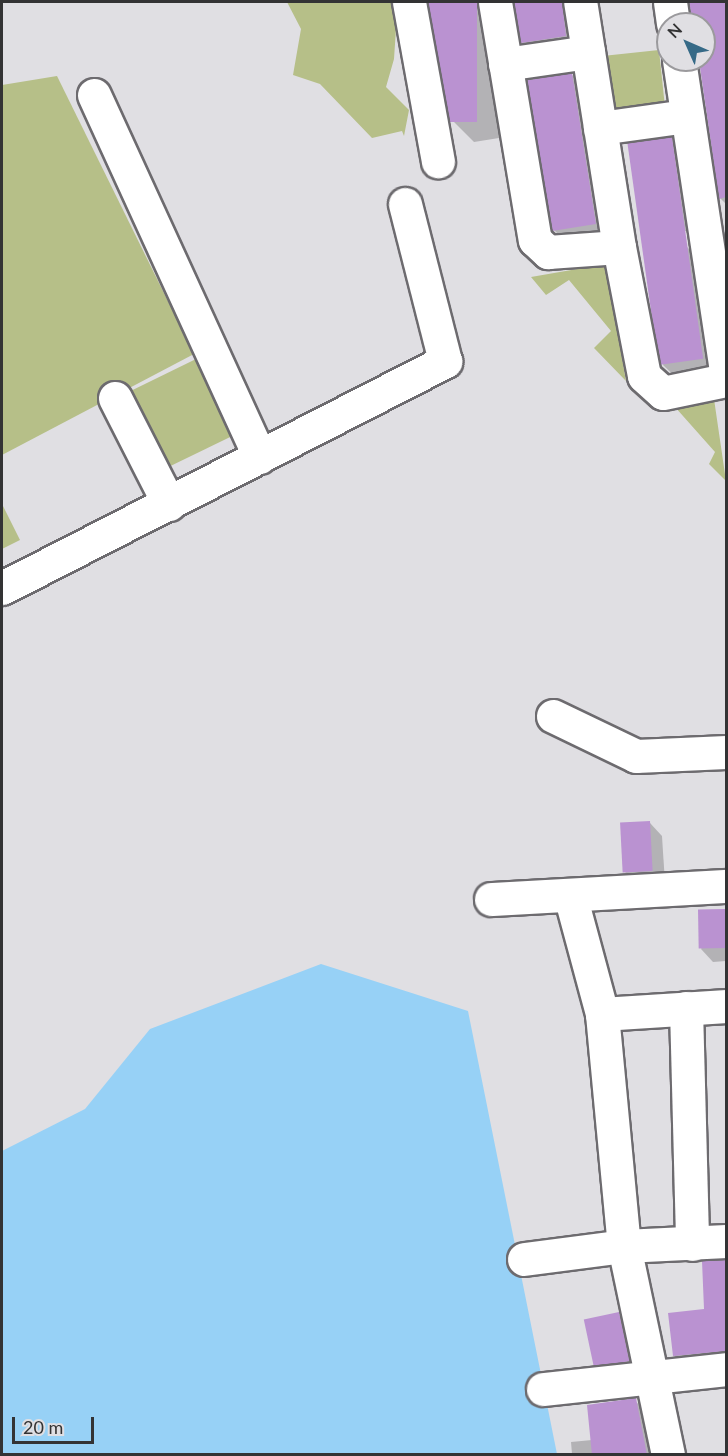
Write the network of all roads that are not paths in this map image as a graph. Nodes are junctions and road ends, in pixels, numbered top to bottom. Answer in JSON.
{"nodes":[{"id":1,"x":409,"y":2,"type":"edge"},
{"id":2,"x":495,"y":2,"type":"edge"},
{"id":3,"x":580,"y":2,"type":"edge"},
{"id":4,"x":588,"y":52,"type":"junction"},
{"id":5,"x":505,"y":64,"type":"junction"},
{"id":6,"x":681,"y":72,"type":"edge"},
{"id":7,"x":94,"y":95,"type":"dead end"},
{"id":8,"x":687,"y":116,"type":"junction"},
{"id":9,"x":600,"y":128,"type":"junction"},
{"id":10,"x":438,"y":161,"type":"dead end"},
{"id":11,"x":405,"y":204,"type":"dead end"},
{"id":12,"x":716,"y":229,"type":"edge"},
{"id":13,"x":619,"y":248,"type":"junction"},
{"id":14,"x":726,"y":372,"type":"edge"},
{"id":15,"x":726,"y":380,"type":"edge"},
{"id":16,"x":116,"y":398,"type":"dead end"},
{"id":17,"x":260,"y":457,"type":"junction"},
{"id":18,"x":169,"y":504,"type":"junction"},
{"id":19,"x":2,"y":588,"type":"edge"},
{"id":20,"x":553,"y":716,"type":"dead end"},
{"id":21,"x":726,"y":752,"type":"edge"},
{"id":22,"x":726,"y":886,"type":"edge"},
{"id":23,"x":570,"y":895,"type":"junction"},
{"id":24,"x":491,"y":899,"type":"dead end"},
{"id":25,"x":726,"y":1006,"type":"edge"},
{"id":26,"x":687,"y":1008,"type":"junction"},
{"id":27,"x":602,"y":1014,"type":"junction"},
{"id":28,"x":726,"y":1241,"type":"edge"},
{"id":29,"x":692,"y":1244,"type":"junction"},
{"id":30,"x":624,"y":1246,"type":"junction"},
{"id":31,"x":524,"y":1260,"type":"dead end"},
{"id":32,"x":726,"y":1369,"type":"edge"},
{"id":33,"x":653,"y":1378,"type":"junction"},
{"id":34,"x":543,"y":1389,"type":"dead end"},
{"id":35,"x":669,"y":1455,"type":"edge"}],
"edges":[{"from":1,"to":10,"type":"street"},
{"from":2,"to":5,"type":"street"},
{"from":3,"to":4,"type":"street"},
{"from":4,"to":5,"type":"street"},
{"from":4,"to":9,"type":"street"},
{"from":5,"to":13,"type":"street"},
{"from":6,"to":8,"type":"street"},
{"from":7,"to":17,"type":"street"},
{"from":8,"to":9,"type":"street"},
{"from":8,"to":12,"type":"street"},
{"from":9,"to":13,"type":"street"},
{"from":11,"to":17,"type":"street"},
{"from":12,"to":14,"type":"street"},
{"from":13,"to":15,"type":"street"},
{"from":16,"to":18,"type":"street"},
{"from":17,"to":18,"type":"street"},
{"from":18,"to":19,"type":"street"},
{"from":20,"to":21,"type":"street"},
{"from":22,"to":23,"type":"street"},
{"from":23,"to":24,"type":"street"},
{"from":23,"to":27,"type":"street"},
{"from":25,"to":26,"type":"street"},
{"from":26,"to":27,"type":"street"},
{"from":26,"to":29,"type":"street"},
{"from":27,"to":30,"type":"street"},
{"from":28,"to":29,"type":"street"},
{"from":29,"to":30,"type":"street"},
{"from":30,"to":31,"type":"street"},
{"from":30,"to":33,"type":"street"},
{"from":32,"to":33,"type":"street"},
{"from":33,"to":34,"type":"street"},
{"from":33,"to":35,"type":"street"}]}
